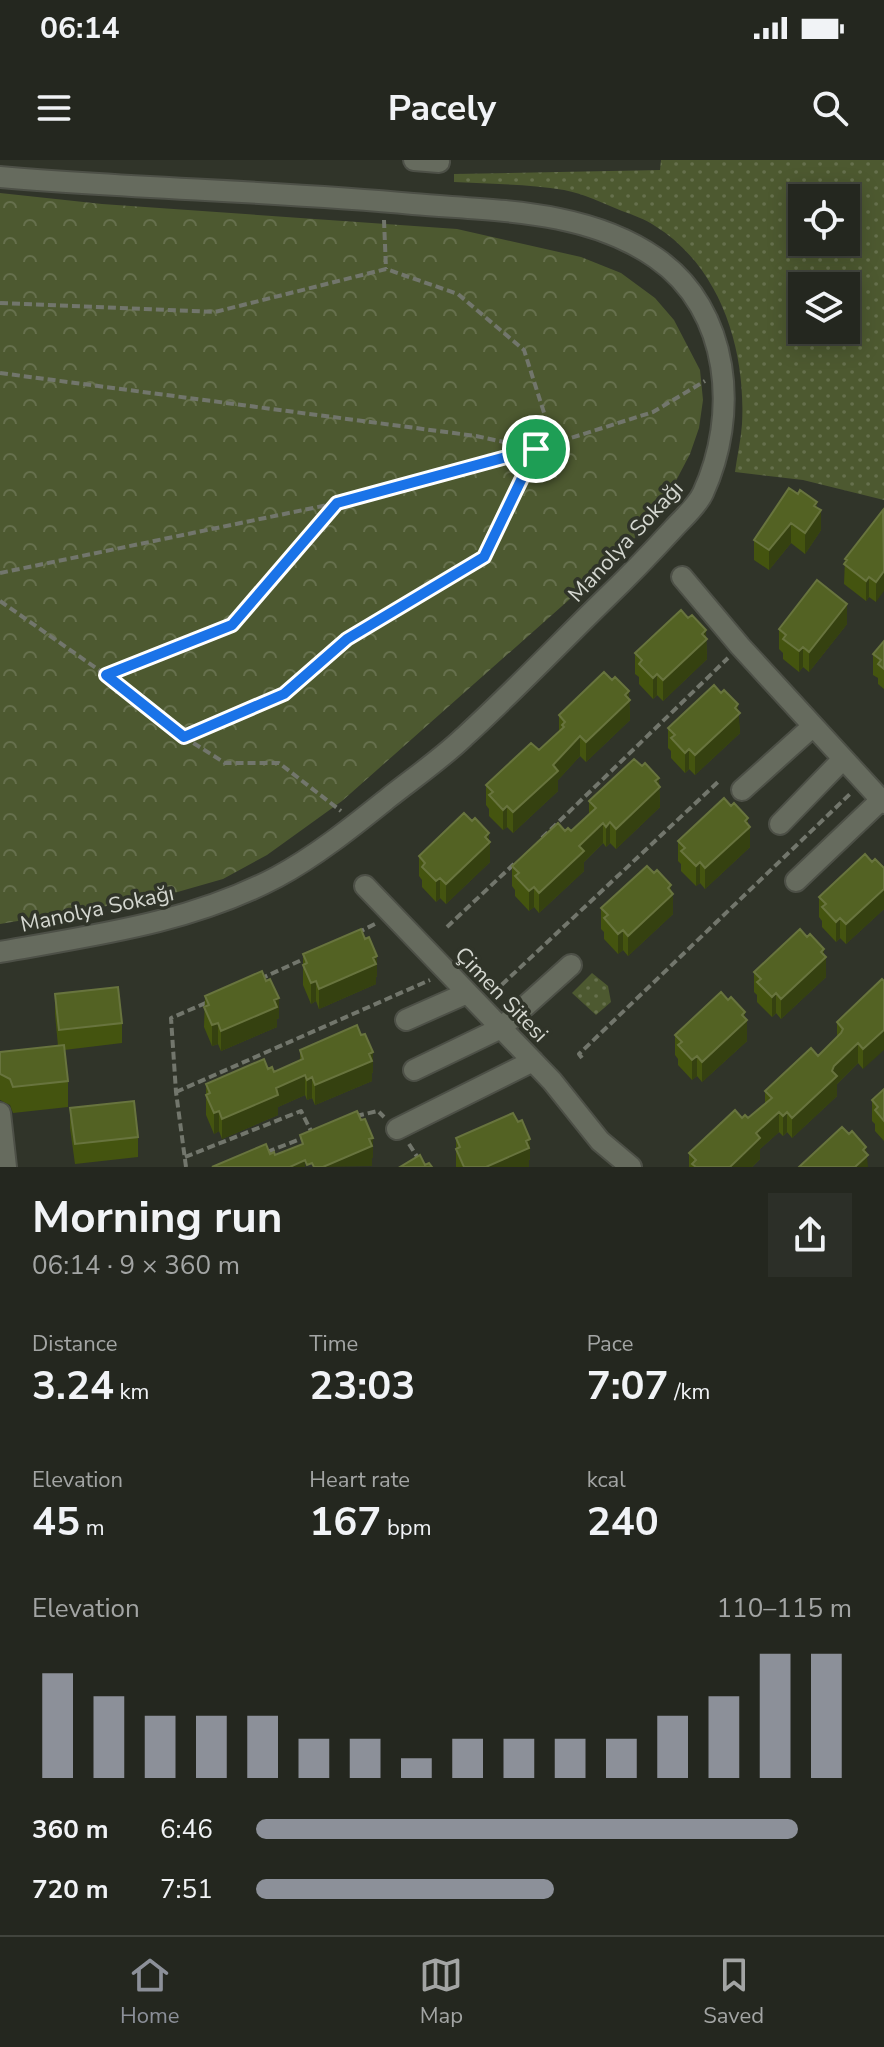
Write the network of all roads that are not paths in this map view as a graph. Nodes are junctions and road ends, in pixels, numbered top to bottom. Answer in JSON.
{"nodes":[{"id":1,"x":414,"y":160,"type":"edge"},
{"id":2,"x":439,"y":162,"type":"dead end"},
{"id":3,"x":0,"y":177,"type":"edge"},
{"id":4,"x":682,"y":577,"type":"dead end"},
{"id":5,"x":812,"y":727,"type":"junction"},
{"id":6,"x":843,"y":759,"type":"junction"},
{"id":7,"x":742,"y":790,"type":"dead end"},
{"id":8,"x":883,"y":801,"type":"edge"},
{"id":9,"x":780,"y":824,"type":"dead end"},
{"id":10,"x":796,"y":881,"type":"dead end"},
{"id":11,"x":365,"y":886,"type":"dead end"},
{"id":12,"x":0,"y":952,"type":"edge"},
{"id":13,"x":571,"y":965,"type":"dead end"},
{"id":14,"x":473,"y":999,"type":"junction"},
{"id":15,"x":406,"y":1020,"type":"dead end"},
{"id":16,"x":501,"y":1028,"type":"junction"},
{"id":17,"x":533,"y":1061,"type":"junction"},
{"id":18,"x":414,"y":1070,"type":"dead end"},
{"id":19,"x":0,"y":1113,"type":"edge"},
{"id":20,"x":397,"y":1129,"type":"road end"},
{"id":21,"x":600,"y":1141,"type":"junction"},
{"id":22,"x":6,"y":1167,"type":"edge"},
{"id":23,"x":612,"y":1167,"type":"edge"},
{"id":24,"x":631,"y":1167,"type":"edge"}],
"edges":[{"from":1,"to":2,"type":"street"},
{"from":3,"to":12,"type":"street","name":"Manolya Sokağı"},
{"from":4,"to":5,"type":"street"},
{"from":5,"to":6,"type":"street"},
{"from":5,"to":7,"type":"street"},
{"from":6,"to":8,"type":"street"},
{"from":6,"to":9,"type":"street"},
{"from":8,"to":10,"type":"street"},
{"from":11,"to":14,"type":"street","name":"Çimen Sitesi"},
{"from":13,"to":16,"type":"street"},
{"from":14,"to":15,"type":"street"},
{"from":14,"to":16,"type":"street","name":"Çimen Sitesi"},
{"from":16,"to":17,"type":"street","name":"Çimen Sitesi"},
{"from":16,"to":18,"type":"street"},
{"from":17,"to":20,"type":"street"},
{"from":17,"to":21,"type":"street","name":"Çimen Sitesi"},
{"from":19,"to":22,"type":"street"},
{"from":21,"to":23,"type":"street","name":"Çimen Sitesi"},
{"from":21,"to":24,"type":"street","name":"Çimen Sitesi"}]}
